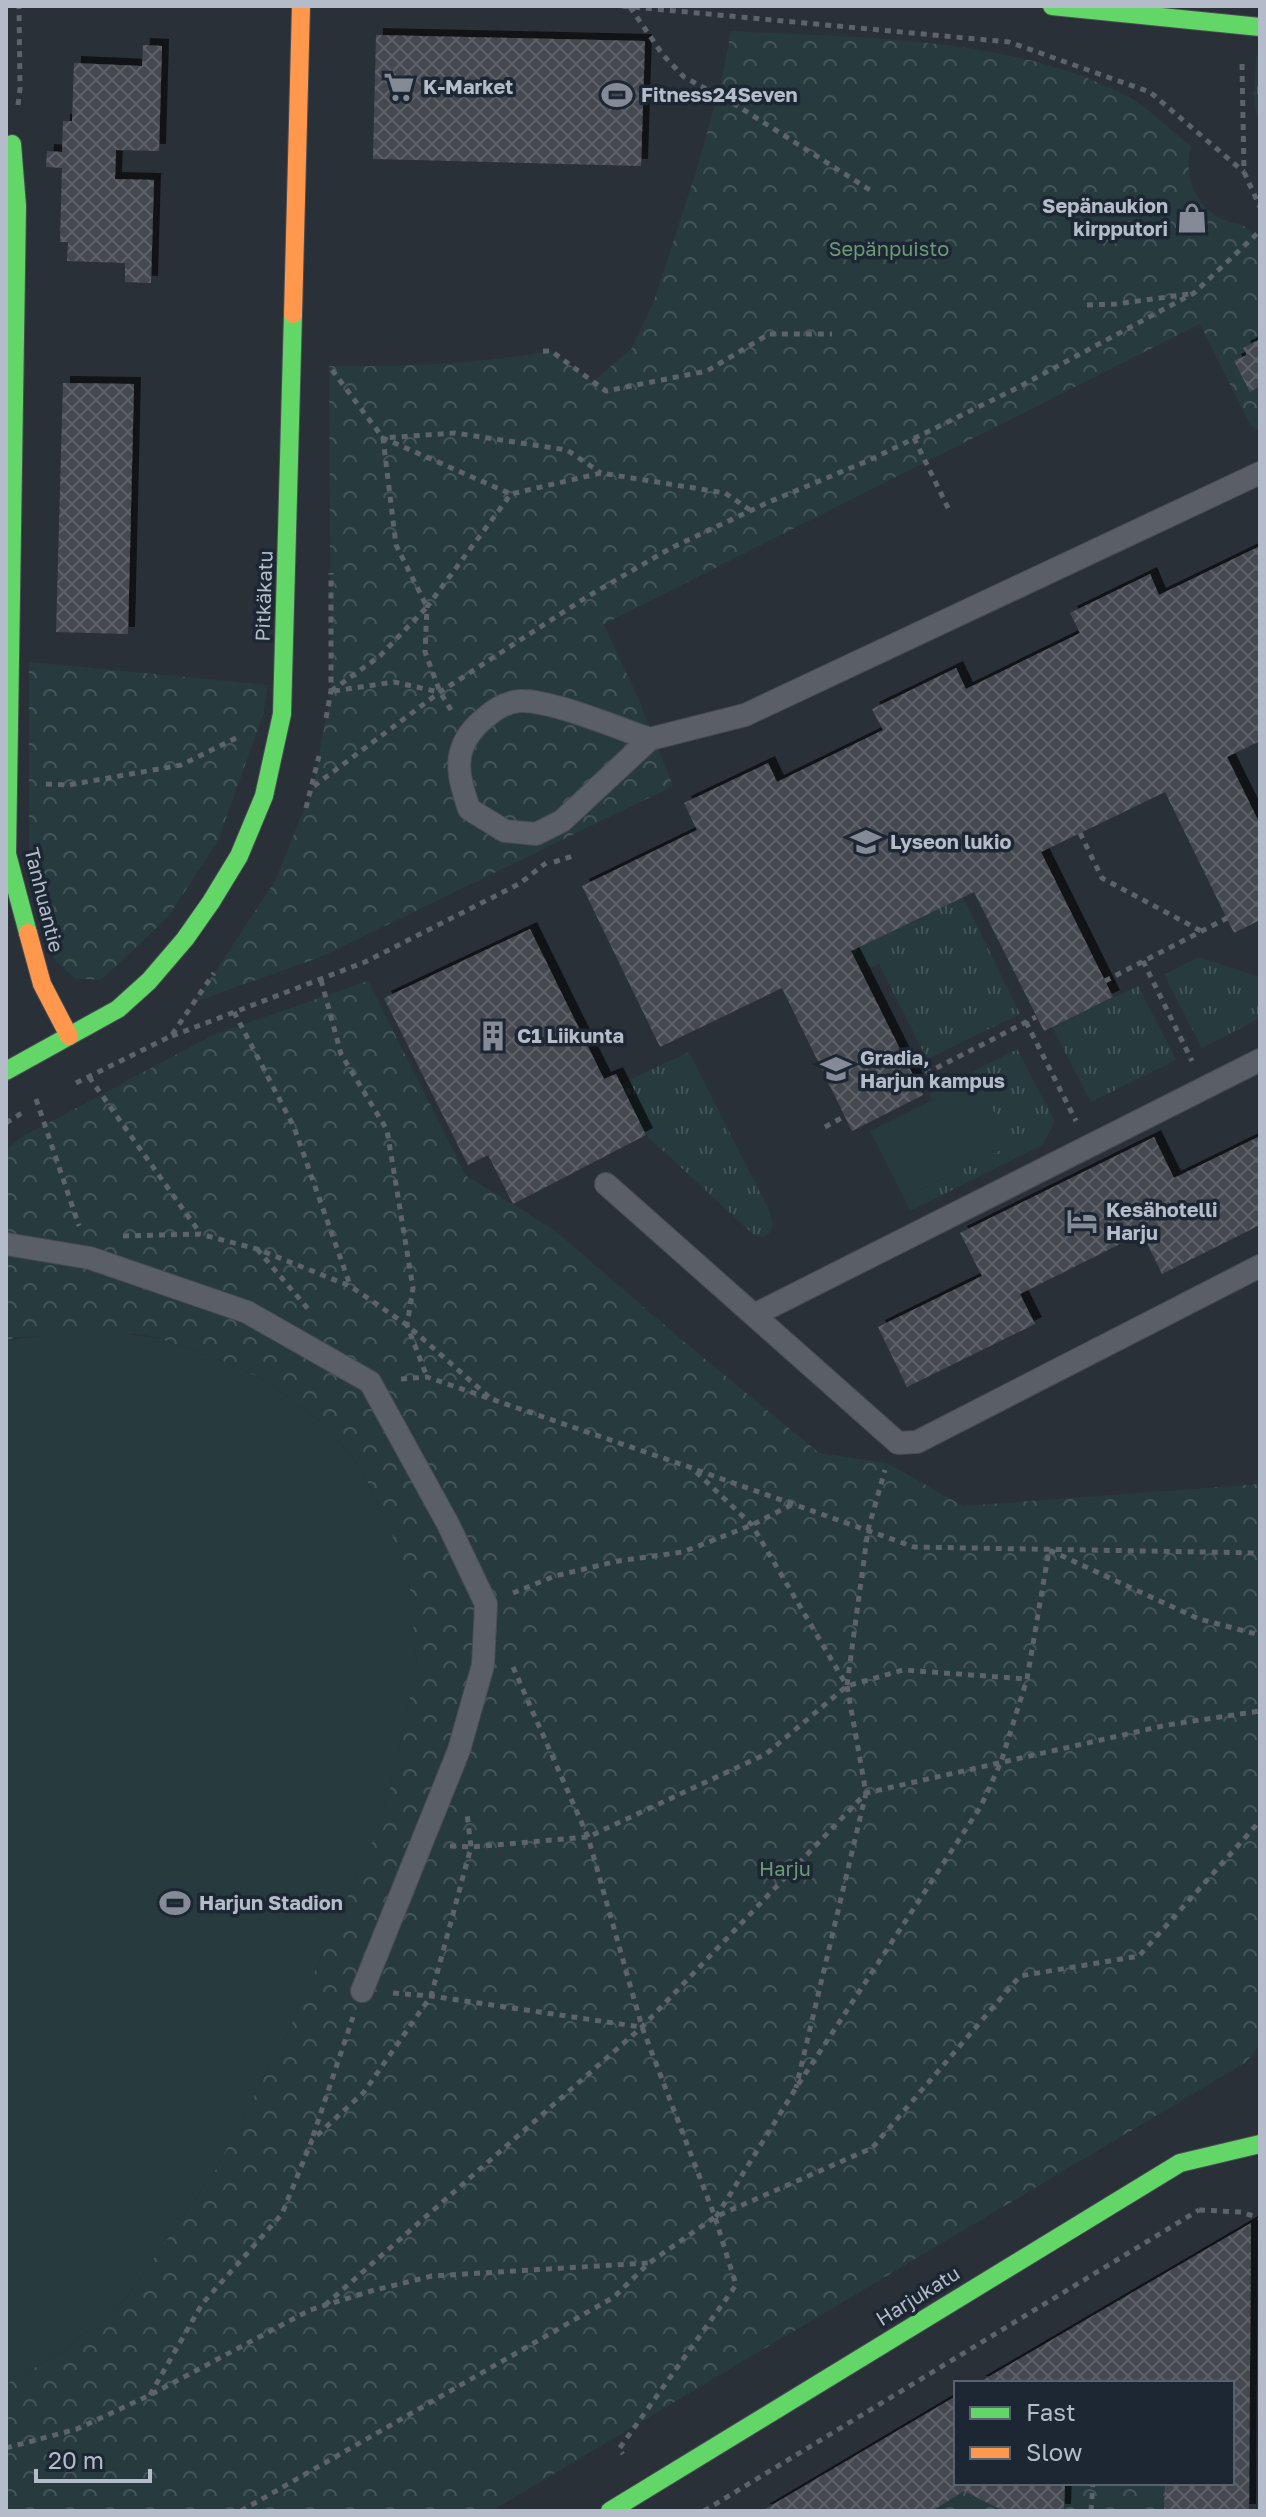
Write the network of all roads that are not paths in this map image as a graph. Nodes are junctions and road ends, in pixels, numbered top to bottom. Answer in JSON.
{"nodes":[{"id":1,"x":301,"y":6,"type":"edge"},
{"id":2,"x":1052,"y":6,"type":"edge"},
{"id":3,"x":1260,"y":27,"type":"edge"},
{"id":4,"x":12,"y":144,"type":"road end"},
{"id":5,"x":1260,"y":473,"type":"edge"},
{"id":6,"x":650,"y":739,"type":"junction"},
{"id":7,"x":7,"y":783,"type":"edge"},
{"id":8,"x":6,"y":854,"type":"edge"},
{"id":9,"x":69,"y":1036,"type":"junction"},
{"id":10,"x":1260,"y":1060,"type":"edge"},
{"id":11,"x":6,"y":1071,"type":"edge"},
{"id":12,"x":606,"y":1184,"type":"dead end"},
{"id":13,"x":6,"y":1244,"type":"edge"},
{"id":14,"x":1260,"y":1266,"type":"edge"},
{"id":15,"x":754,"y":1315,"type":"junction"},
{"id":16,"x":362,"y":1991,"type":"road end"},
{"id":17,"x":1260,"y":2144,"type":"edge"},
{"id":18,"x":610,"y":2511,"type":"edge"}],
"edges":[{"from":1,"to":9,"type":"street","name":"Pitkäkatu"},
{"from":2,"to":3,"type":"street"},
{"from":4,"to":7,"type":"street","name":"Tanhuantie"},
{"from":5,"to":6,"type":"lane"},
{"from":6,"to":6,"type":"lane"},
{"from":7,"to":8,"type":"street","name":"Tanhuantie"},
{"from":8,"to":9,"type":"street","name":"Tanhuantie"},
{"from":9,"to":11,"type":"street","name":"Pitkäkatu"},
{"from":10,"to":15,"type":"lane"},
{"from":12,"to":15,"type":"lane"},
{"from":13,"to":16,"type":"lane"},
{"from":14,"to":15,"type":"lane"},
{"from":17,"to":18,"type":"street","name":"Harjukatu"}]}
